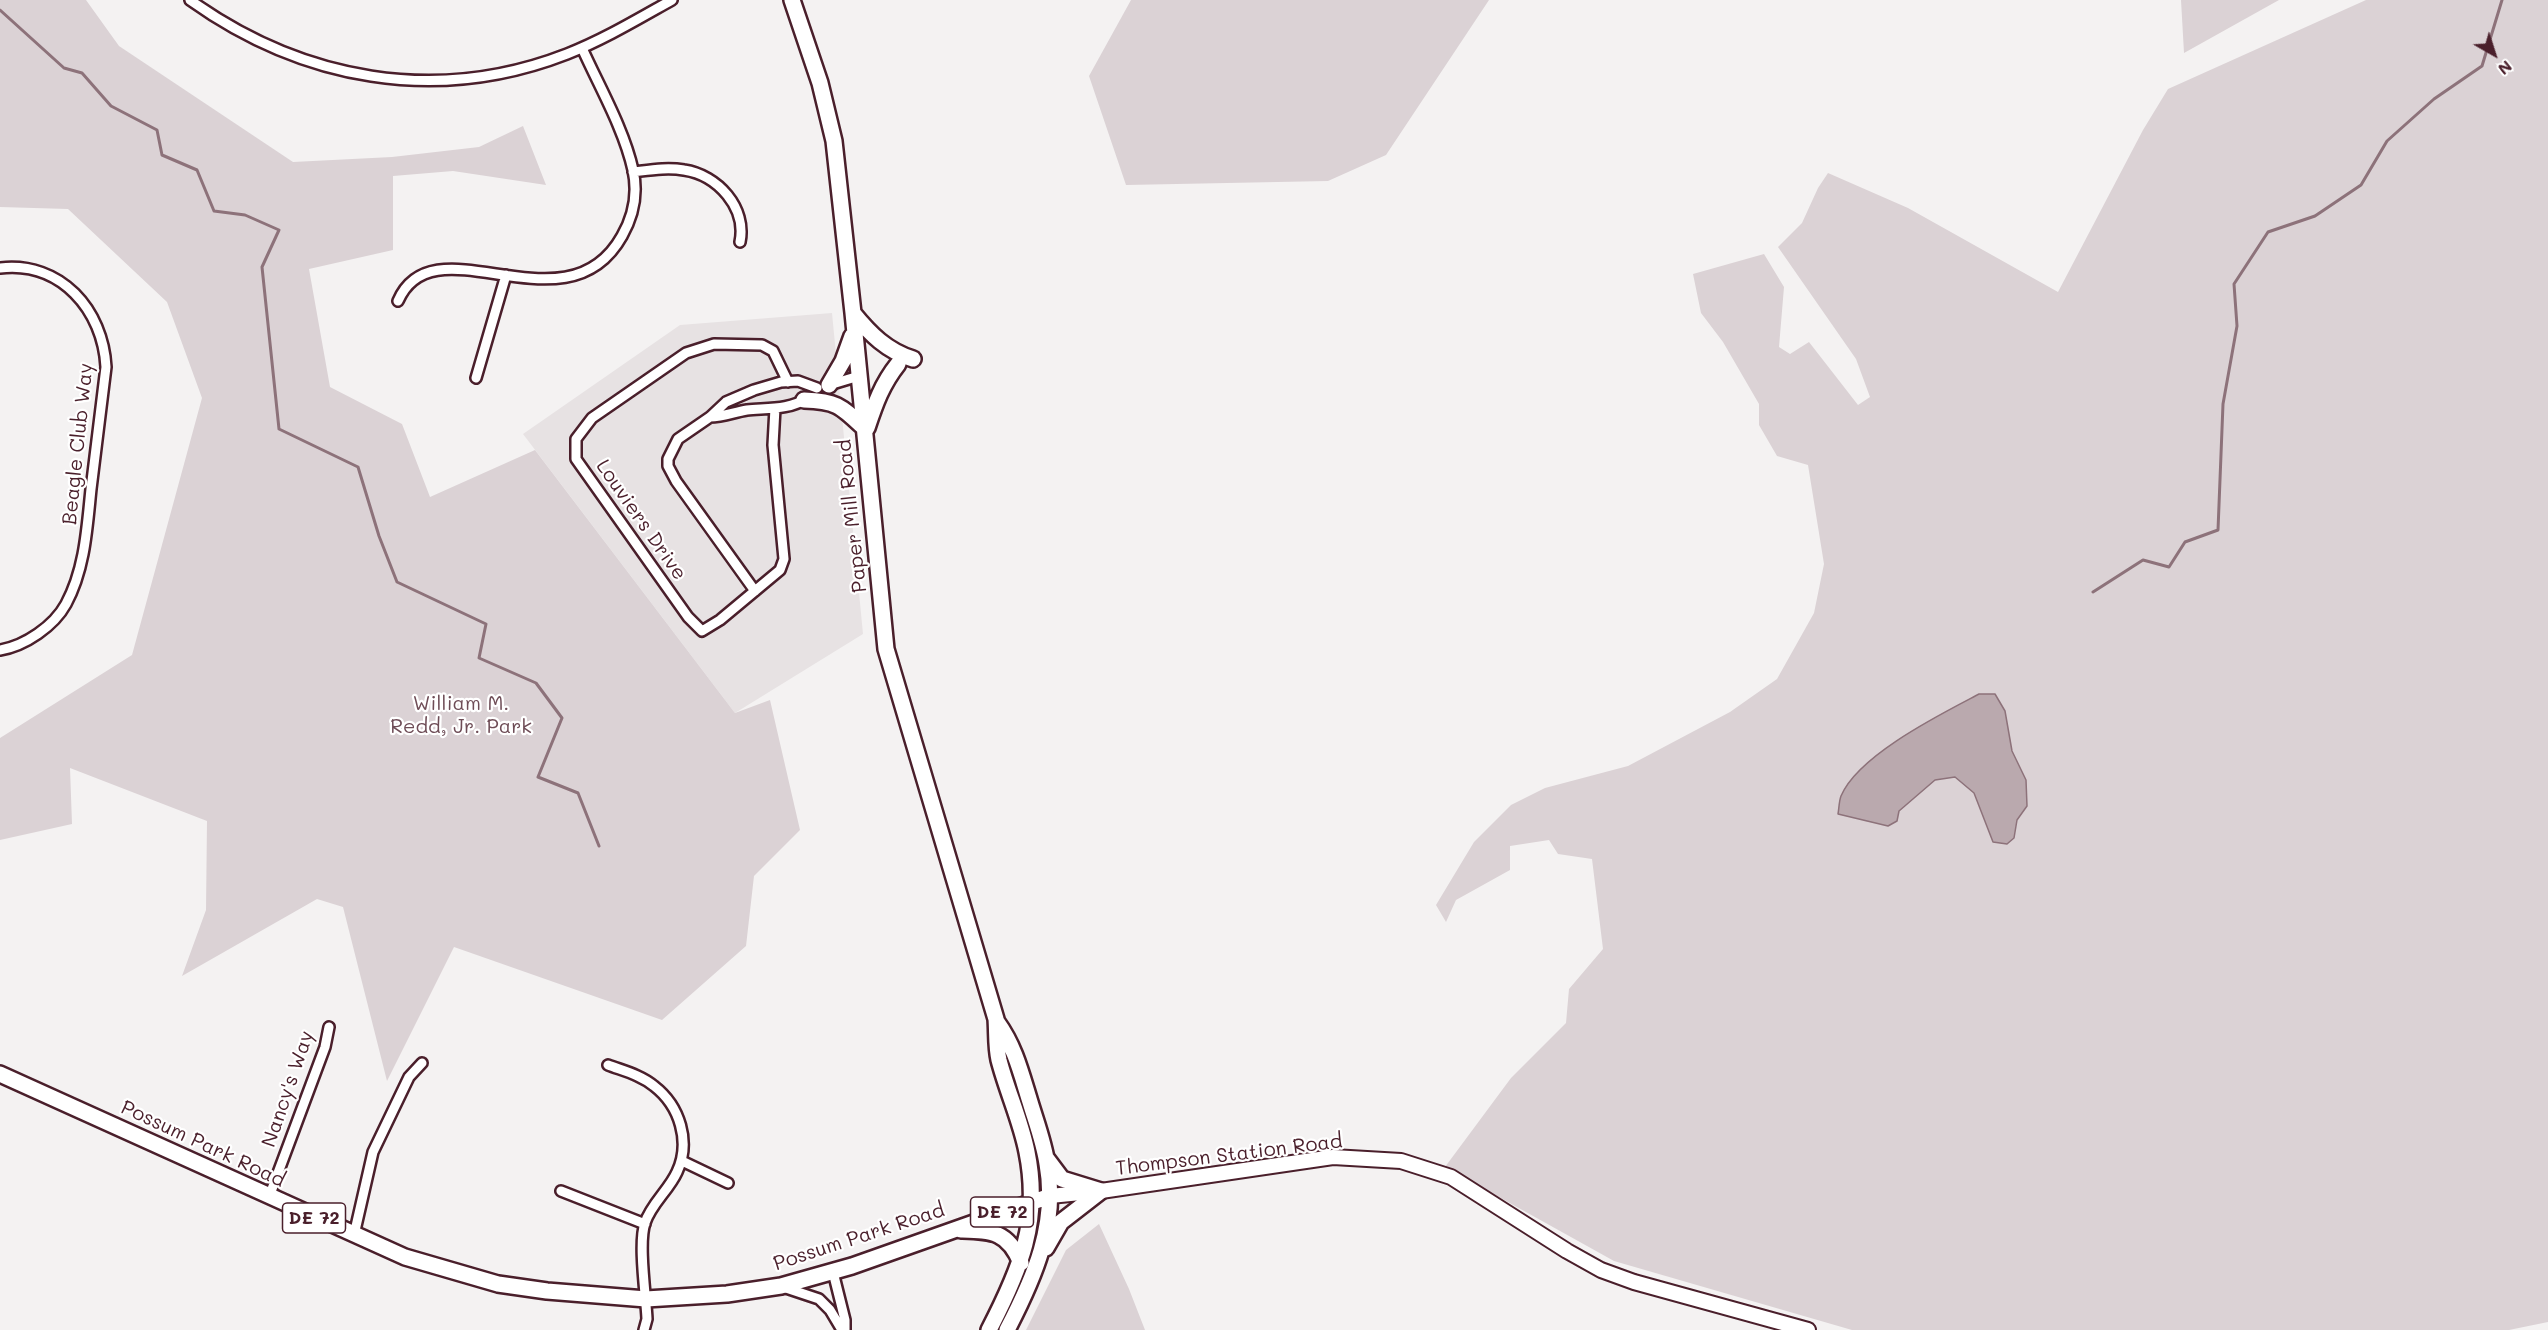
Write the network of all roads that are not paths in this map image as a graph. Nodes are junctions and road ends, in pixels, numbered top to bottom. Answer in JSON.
{"nodes":[{"id":1,"x":190,"y":0,"type":"edge"},
{"id":2,"x":672,"y":0,"type":"edge"},
{"id":3,"x":792,"y":0,"type":"edge"},
{"id":4,"x":582,"y":48,"type":"junction"},
{"id":5,"x":633,"y":172,"type":"junction"},
{"id":6,"x":740,"y":242,"type":"dead end"},
{"id":7,"x":0,"y":268,"type":"edge"},
{"id":8,"x":506,"y":275,"type":"junction"},
{"id":9,"x":398,"y":301,"type":"dead end"},
{"id":10,"x":853,"y":317,"type":"junction"},
{"id":11,"x":913,"y":359,"type":"dead end"},
{"id":12,"x":898,"y":364,"type":"dead end"},
{"id":13,"x":859,"y":376,"type":"junction"},
{"id":14,"x":476,"y":378,"type":"dead end"},
{"id":15,"x":788,"y":382,"type":"junction"},
{"id":16,"x":823,"y":386,"type":"junction"},
{"id":17,"x":804,"y":400,"type":"junction"},
{"id":18,"x":774,"y":408,"type":"junction"},
{"id":19,"x":710,"y":417,"type":"junction"},
{"id":20,"x":865,"y":431,"type":"junction"},
{"id":21,"x":755,"y":591,"type":"junction"},
{"id":22,"x":0,"y":650,"type":"edge"},
{"id":23,"x":996,"y":1019,"type":"junction"},
{"id":24,"x":328,"y":1027,"type":"dead end"},
{"id":25,"x":422,"y":1063,"type":"dead end"},
{"id":26,"x":608,"y":1065,"type":"dead end"},
{"id":27,"x":0,"y":1074,"type":"edge"},
{"id":28,"x":1046,"y":1157,"type":"junction"},
{"id":29,"x":682,"y":1161,"type":"junction"},
{"id":30,"x":728,"y":1183,"type":"dead end"},
{"id":31,"x":561,"y":1191,"type":"dead end"},
{"id":32,"x":1101,"y":1191,"type":"junction"},
{"id":33,"x":1050,"y":1196,"type":"junction"},
{"id":34,"x":270,"y":1197,"type":"junction"},
{"id":35,"x":1032,"y":1200,"type":"junction"},
{"id":36,"x":645,"y":1224,"type":"junction"},
{"id":37,"x":955,"y":1229,"type":"junction"},
{"id":38,"x":354,"y":1235,"type":"junction"},
{"id":39,"x":1021,"y":1263,"type":"junction"},
{"id":40,"x":833,"y":1272,"type":"junction"},
{"id":41,"x":1032,"y":1275,"type":"junction"},
{"id":42,"x":781,"y":1286,"type":"junction"},
{"id":43,"x":646,"y":1299,"type":"junction"},
{"id":44,"x":644,"y":1330,"type":"edge"},
{"id":45,"x":844,"y":1330,"type":"edge"},
{"id":46,"x":989,"y":1330,"type":"edge"},
{"id":47,"x":1006,"y":1330,"type":"edge"},
{"id":48,"x":1808,"y":1330,"type":"edge"}],
"edges":[{"from":1,"to":4,"type":"street"},
{"from":2,"to":4,"type":"street"},
{"from":3,"to":10,"type":"main road","name":"Paper Mill Road"},
{"from":4,"to":5,"type":"street"},
{"from":5,"to":6,"type":"street"},
{"from":5,"to":8,"type":"street"},
{"from":7,"to":22,"type":"street","name":"Beagle Club Way"},
{"from":8,"to":9,"type":"street"},
{"from":8,"to":14,"type":"street"},
{"from":10,"to":11,"type":"main road"},
{"from":10,"to":13,"type":"main road","name":"Paper Mill Road"},
{"from":10,"to":16,"type":"main road"},
{"from":12,"to":20,"type":"main road"},
{"from":13,"to":16,"type":"street"},
{"from":13,"to":20,"type":"main road","name":"Paper Mill Road"},
{"from":15,"to":16,"type":"street"},
{"from":15,"to":19,"type":"street"},
{"from":15,"to":21,"type":"street","name":"Louviers Drive"},
{"from":16,"to":17,"type":"street"},
{"from":17,"to":18,"type":"street"},
{"from":17,"to":20,"type":"main road"},
{"from":18,"to":19,"type":"street"},
{"from":18,"to":21,"type":"street","name":"Louviers Drive"},
{"from":19,"to":21,"type":"street"},
{"from":20,"to":23,"type":"main road","name":"Paper Mill Road"},
{"from":23,"to":28,"type":"main road","name":"Paper Mill Road"},
{"from":23,"to":35,"type":"main road","name":"Paper Mill Road"},
{"from":24,"to":34,"type":"street","name":"Nancy's Way"},
{"from":25,"to":38,"type":"street"},
{"from":26,"to":29,"type":"street"},
{"from":27,"to":34,"type":"main road","name":"Possum Park Road","number":"DE 72"},
{"from":28,"to":32,"type":"main road"},
{"from":28,"to":33,"type":"main road","name":"Paper Mill Road"},
{"from":29,"to":30,"type":"street"},
{"from":29,"to":36,"type":"street"},
{"from":31,"to":36,"type":"street"},
{"from":32,"to":33,"type":"street","name":"Thompson Station Road"},
{"from":32,"to":41,"type":"main road"},
{"from":32,"to":48,"type":"street","name":"Thompson Station Road"},
{"from":33,"to":35,"type":"main road","name":"Possum Park Road","number":"DE 72"},
{"from":33,"to":41,"type":"main road","name":"Paper Mill Road","number":"DE 72"},
{"from":34,"to":38,"type":"main road","name":"Possum Park Road","number":"DE 72"},
{"from":35,"to":37,"type":"main road","name":"Possum Park Road","number":"DE 72"},
{"from":35,"to":39,"type":"main road","name":"Paper Mill Road","number":"DE 72"},
{"from":36,"to":43,"type":"street"},
{"from":37,"to":39,"type":"main road"},
{"from":37,"to":40,"type":"main road","name":"Possum Park Road","number":"DE 72"},
{"from":38,"to":43,"type":"main road","name":"Possum Park Road","number":"DE 72"},
{"from":39,"to":46,"type":"main road","name":"Paper Mill Road","number":"DE 72"},
{"from":40,"to":42,"type":"main road","name":"Possum Park Road","number":"DE 72"},
{"from":40,"to":45,"type":"street"},
{"from":41,"to":47,"type":"main road","name":"Paper Mill Road","number":"DE 72"},
{"from":42,"to":43,"type":"main road","name":"Possum Park Road","number":"DE 72"},
{"from":42,"to":45,"type":"street"},
{"from":43,"to":44,"type":"street"}]}
